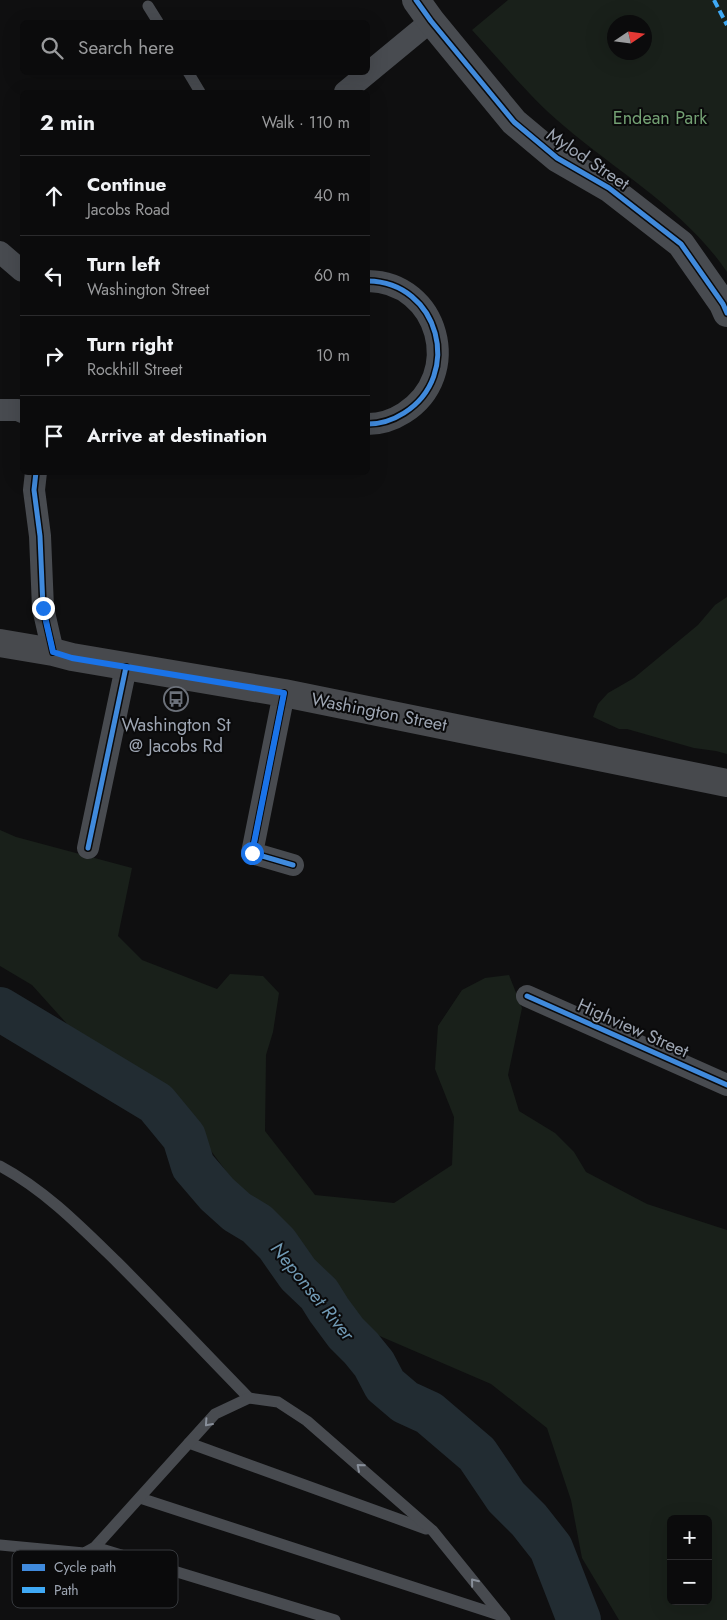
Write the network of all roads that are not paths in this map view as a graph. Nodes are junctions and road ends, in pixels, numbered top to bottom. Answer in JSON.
{"nodes":[{"id":1,"x":148,"y":6,"type":"dead end"},
{"id":2,"x":423,"y":10,"type":"edge"},
{"id":3,"x":157,"y":20,"type":"edge"},
{"id":4,"x":370,"y":66,"type":"edge"},
{"id":5,"x":190,"y":75,"type":"edge"},
{"id":6,"x":361,"y":75,"type":"edge"},
{"id":7,"x":199,"y":90,"type":"edge"},
{"id":8,"x":347,"y":90,"type":"edge"},
{"id":9,"x":0,"y":252,"type":"edge"},
{"id":10,"x":20,"y":269,"type":"edge"},
{"id":11,"x":370,"y":281,"type":"edge"},
{"id":12,"x":727,"y":313,"type":"edge"},
{"id":13,"x":0,"y":410,"type":"edge"},
{"id":14,"x":20,"y":411,"type":"edge"},
{"id":15,"x":370,"y":424,"type":"edge"},
{"id":16,"x":36,"y":475,"type":"edge"},
{"id":17,"x":0,"y":643,"type":"edge"},
{"id":18,"x":53,"y":652,"type":"junction"},
{"id":19,"x":126,"y":666,"type":"junction"},
{"id":20,"x":284,"y":693,"type":"junction"},
{"id":21,"x":727,"y":783,"type":"edge"},
{"id":22,"x":88,"y":848,"type":"dead end"},
{"id":23,"x":292,"y":865,"type":"dead end"},
{"id":24,"x":528,"y":996,"type":"dead end"},
{"id":25,"x":727,"y":1084,"type":"edge"},
{"id":26,"x":0,"y":1166,"type":"edge"},
{"id":27,"x":249,"y":1398,"type":"junction"},
{"id":28,"x":189,"y":1443,"type":"junction"},
{"id":29,"x":140,"y":1498,"type":"junction"},
{"id":30,"x":432,"y":1531,"type":"junction"},
{"id":31,"x":0,"y":1545,"type":"edge"},
{"id":32,"x":95,"y":1547,"type":"junction"},
{"id":33,"x":52,"y":1550,"type":"edge"},
{"id":34,"x":90,"y":1550,"type":"edge"},
{"id":35,"x":105,"y":1550,"type":"edge"},
{"id":36,"x":178,"y":1572,"type":"edge"},
{"id":37,"x":503,"y":1618,"type":"edge"},
{"id":38,"x":334,"y":1620,"type":"edge"}],
"edges":[{"from":1,"to":3,"type":"lane"},
{"from":2,"to":4,"type":"street"},
{"from":2,"to":12,"type":"street","name":"Mylod Street"},
{"from":5,"to":7,"type":"lane"},
{"from":6,"to":8,"type":"street"},
{"from":9,"to":10,"type":"street"},
{"from":11,"to":15,"type":"street"},
{"from":13,"to":14,"type":"street"},
{"from":16,"to":18,"type":"street"},
{"from":17,"to":18,"type":"main road","name":"Washington Street"},
{"from":18,"to":19,"type":"main road","name":"Washington Street"},
{"from":19,"to":20,"type":"main road","name":"Washington Street"},
{"from":19,"to":22,"type":"street"},
{"from":20,"to":21,"type":"main road","name":"Washington Street"},
{"from":20,"to":23,"type":"street"},
{"from":24,"to":25,"type":"street","name":"Highview Street"},
{"from":26,"to":27,"type":"lane"},
{"from":27,"to":28,"type":"lane","one_way":true},
{"from":30,"to":27,"type":"lane","one_way":true},
{"from":28,"to":29,"type":"lane"},
{"from":28,"to":30,"type":"lane"},
{"from":29,"to":32,"type":"lane"},
{"from":29,"to":37,"type":"lane"},
{"from":37,"to":30,"type":"lane","one_way":true},
{"from":31,"to":33,"type":"lane"},
{"from":32,"to":34,"type":"lane"},
{"from":32,"to":35,"type":"lane"},
{"from":36,"to":38,"type":"lane"}]}
